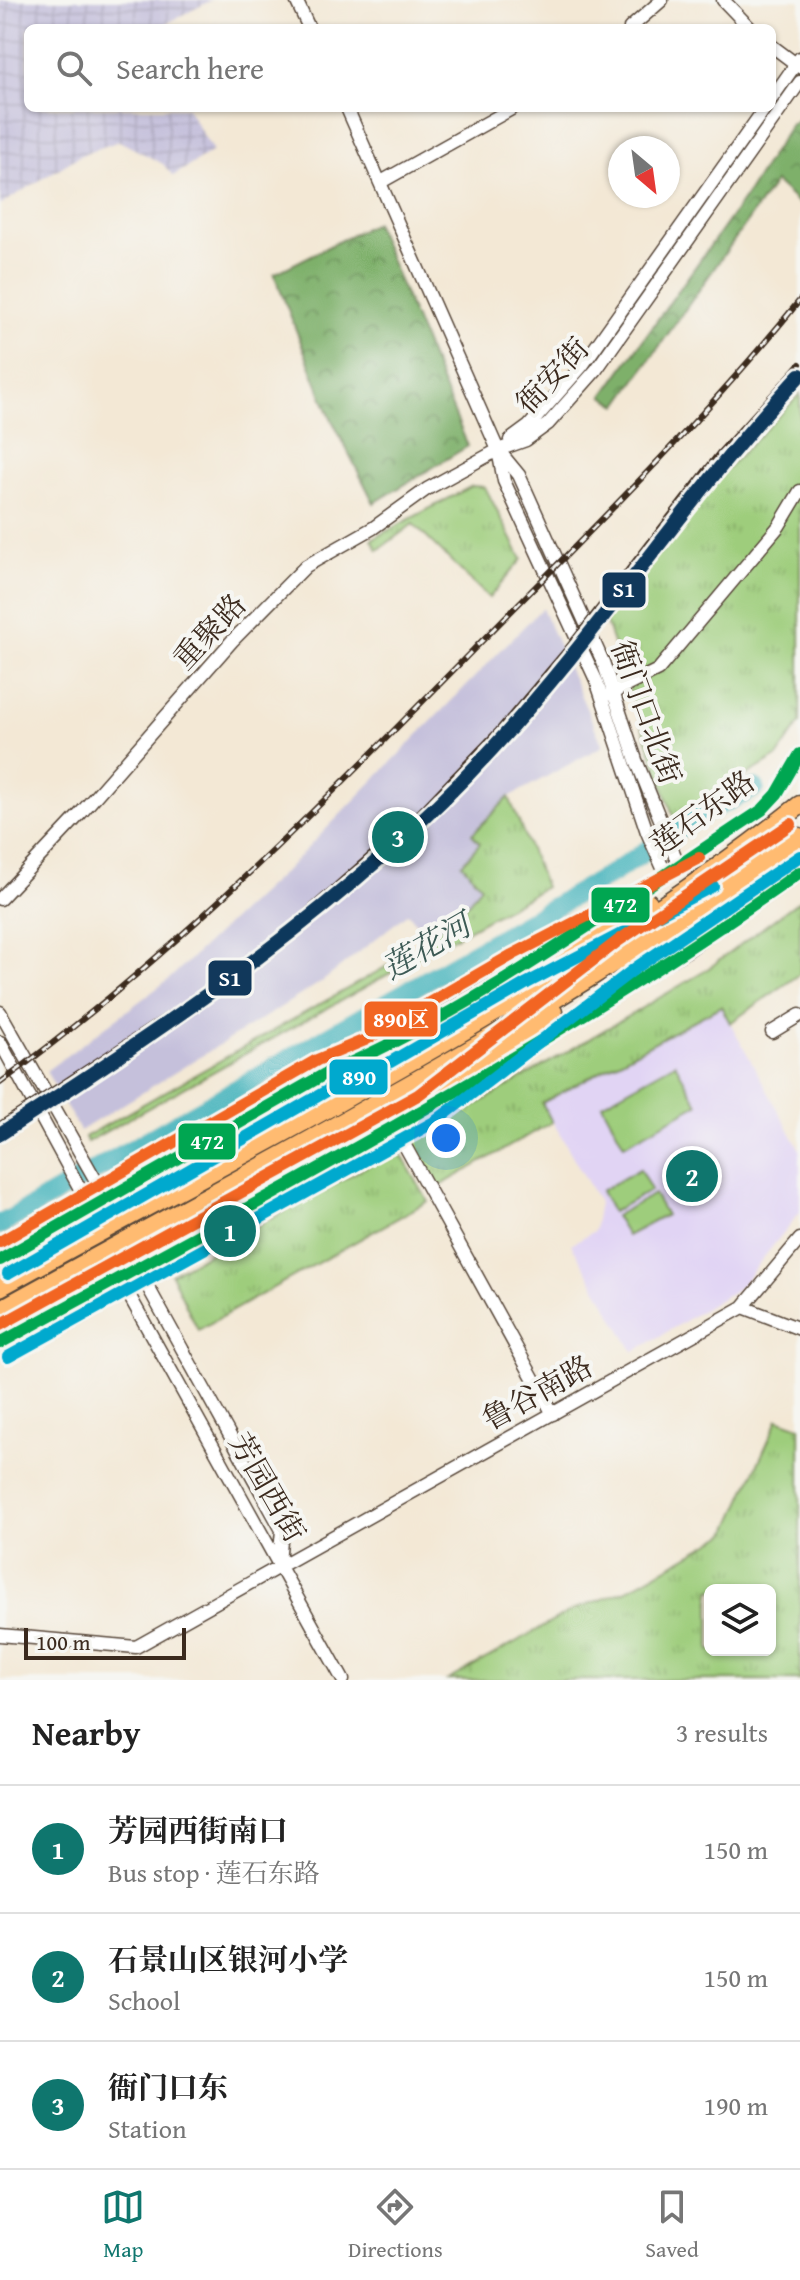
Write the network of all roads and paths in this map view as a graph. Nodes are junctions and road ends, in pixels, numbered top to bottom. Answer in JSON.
{"nodes":[{"id":1,"x":296,"y":0,"type":"edge"},
{"id":2,"x":662,"y":0,"type":"edge"},
{"id":3,"x":723,"y":0,"type":"edge"},
{"id":4,"x":307,"y":24,"type":"edge"},
{"id":5,"x":635,"y":24,"type":"edge"},
{"id":6,"x":746,"y":24,"type":"edge"},
{"id":7,"x":776,"y":49,"type":"edge"},
{"id":8,"x":799,"y":63,"type":"edge"},
{"id":9,"x":800,"y":82,"type":"edge"},
{"id":10,"x":776,"y":93,"type":"edge"},
{"id":11,"x":349,"y":112,"type":"edge"},
{"id":12,"x":506,"y":112,"type":"edge"},
{"id":13,"x":762,"y":112,"type":"edge"},
{"id":14,"x":381,"y":182,"type":"junction"},
{"id":15,"x":498,"y":450,"type":"junction"},
{"id":16,"x":800,"y":491,"type":"edge"},
{"id":17,"x":607,"y":695,"type":"junction"},
{"id":18,"x":800,"y":754,"type":"edge"},
{"id":19,"x":800,"y":805,"type":"edge"},
{"id":20,"x":800,"y":837,"type":"edge"},
{"id":21,"x":677,"y":862,"type":"junction"},
{"id":22,"x":664,"y":869,"type":"junction"},
{"id":23,"x":711,"y":870,"type":"junction"},
{"id":24,"x":800,"y":872,"type":"edge"},
{"id":25,"x":0,"y":899,"type":"edge"},
{"id":26,"x":628,"y":954,"type":"junction"},
{"id":27,"x":519,"y":969,"type":"junction"},
{"id":28,"x":0,"y":1012,"type":"edge"},
{"id":29,"x":800,"y":1015,"type":"edge"},
{"id":30,"x":772,"y":1032,"type":"dead end"},
{"id":31,"x":0,"y":1042,"type":"edge"},
{"id":32,"x":427,"y":1108,"type":"junction"},
{"id":33,"x":240,"y":1125,"type":"junction"},
{"id":34,"x":394,"y":1126,"type":"junction"},
{"id":35,"x":107,"y":1200,"type":"junction"},
{"id":36,"x":91,"y":1209,"type":"junction"},
{"id":37,"x":800,"y":1239,"type":"edge"},
{"id":38,"x":0,"y":1260,"type":"edge"},
{"id":39,"x":36,"y":1267,"type":"junction"},
{"id":40,"x":137,"y":1267,"type":"junction"},
{"id":41,"x":119,"y":1277,"type":"junction"},
{"id":42,"x":0,"y":1287,"type":"edge"},
{"id":43,"x":743,"y":1307,"type":"junction"},
{"id":44,"x":62,"y":1308,"type":"junction"},
{"id":45,"x":0,"y":1310,"type":"edge"},
{"id":46,"x":800,"y":1329,"type":"edge"},
{"id":47,"x":0,"y":1334,"type":"edge"},
{"id":48,"x":0,"y":1343,"type":"edge"},
{"id":49,"x":553,"y":1414,"type":"junction"},
{"id":50,"x":279,"y":1566,"type":"junction"},
{"id":51,"x":0,"y":1635,"type":"edge"},
{"id":52,"x":343,"y":1680,"type":"edge"}],
"edges":[{"from":1,"to":4,"type":"street"},
{"from":2,"to":5,"type":"street"},
{"from":3,"to":6,"type":"street"},
{"from":7,"to":8,"type":"street"},
{"from":8,"to":10,"type":"street"},
{"from":9,"to":15,"type":"street","name":"衙安街"},
{"from":11,"to":14,"type":"street","name":"衙门口北街"},
{"from":12,"to":14,"type":"street"},
{"from":13,"to":15,"type":"street","name":"衙安街"},
{"from":14,"to":15,"type":"street","name":"衙门口北街"},
{"from":15,"to":17,"type":"street","name":"衙门口北街"},
{"from":15,"to":25,"type":"street","name":"重聚路"},
{"from":16,"to":17,"type":"street"},
{"from":17,"to":21,"type":"street","name":"衙门口北街"},
{"from":17,"to":22,"type":"street","name":"衙门口北街"},
{"from":18,"to":21,"type":"street","name":"莲石东路"},
{"from":19,"to":23,"type":"highway","name":"莲石东路"},
{"from":20,"to":26,"type":"highway"},
{"from":21,"to":22,"type":"street","name":"莲石东路"},
{"from":22,"to":27,"type":"street","name":"莲石东路"},
{"from":23,"to":27,"type":"highway"},
{"from":23,"to":39,"type":"highway","name":"莲石东路"},
{"from":24,"to":32,"type":"street"},
{"from":26,"to":32,"type":"highway"},
{"from":26,"to":45,"type":"highway"},
{"from":27,"to":33,"type":"street","name":"莲石东路"},
{"from":28,"to":35,"type":"street"},
{"from":29,"to":30,"type":"street"},
{"from":31,"to":36,"type":"street"},
{"from":32,"to":34,"type":"street"},
{"from":33,"to":35,"type":"street","name":"莲石东路"},
{"from":33,"to":39,"type":"highway"},
{"from":34,"to":40,"type":"street"},
{"from":34,"to":49,"type":"street"},
{"from":35,"to":36,"type":"street","name":"莲石东路"},
{"from":36,"to":38,"type":"street","name":"莲石东路"},
{"from":37,"to":43,"type":"street","name":"鲁谷南路"},
{"from":39,"to":42,"type":"highway","name":"莲石东路"},
{"from":40,"to":41,"type":"street"},
{"from":40,"to":50,"type":"street","name":"芳园西街"},
{"from":41,"to":44,"type":"street"},
{"from":41,"to":50,"type":"street","name":"芳园西街"},
{"from":43,"to":46,"type":"street"},
{"from":43,"to":49,"type":"street","name":"鲁谷南路"},
{"from":44,"to":47,"type":"highway"},
{"from":44,"to":48,"type":"street"},
{"from":49,"to":50,"type":"street","name":"鲁谷南路"},
{"from":50,"to":51,"type":"street","name":"鲁谷南路"},
{"from":50,"to":52,"type":"street"}]}
